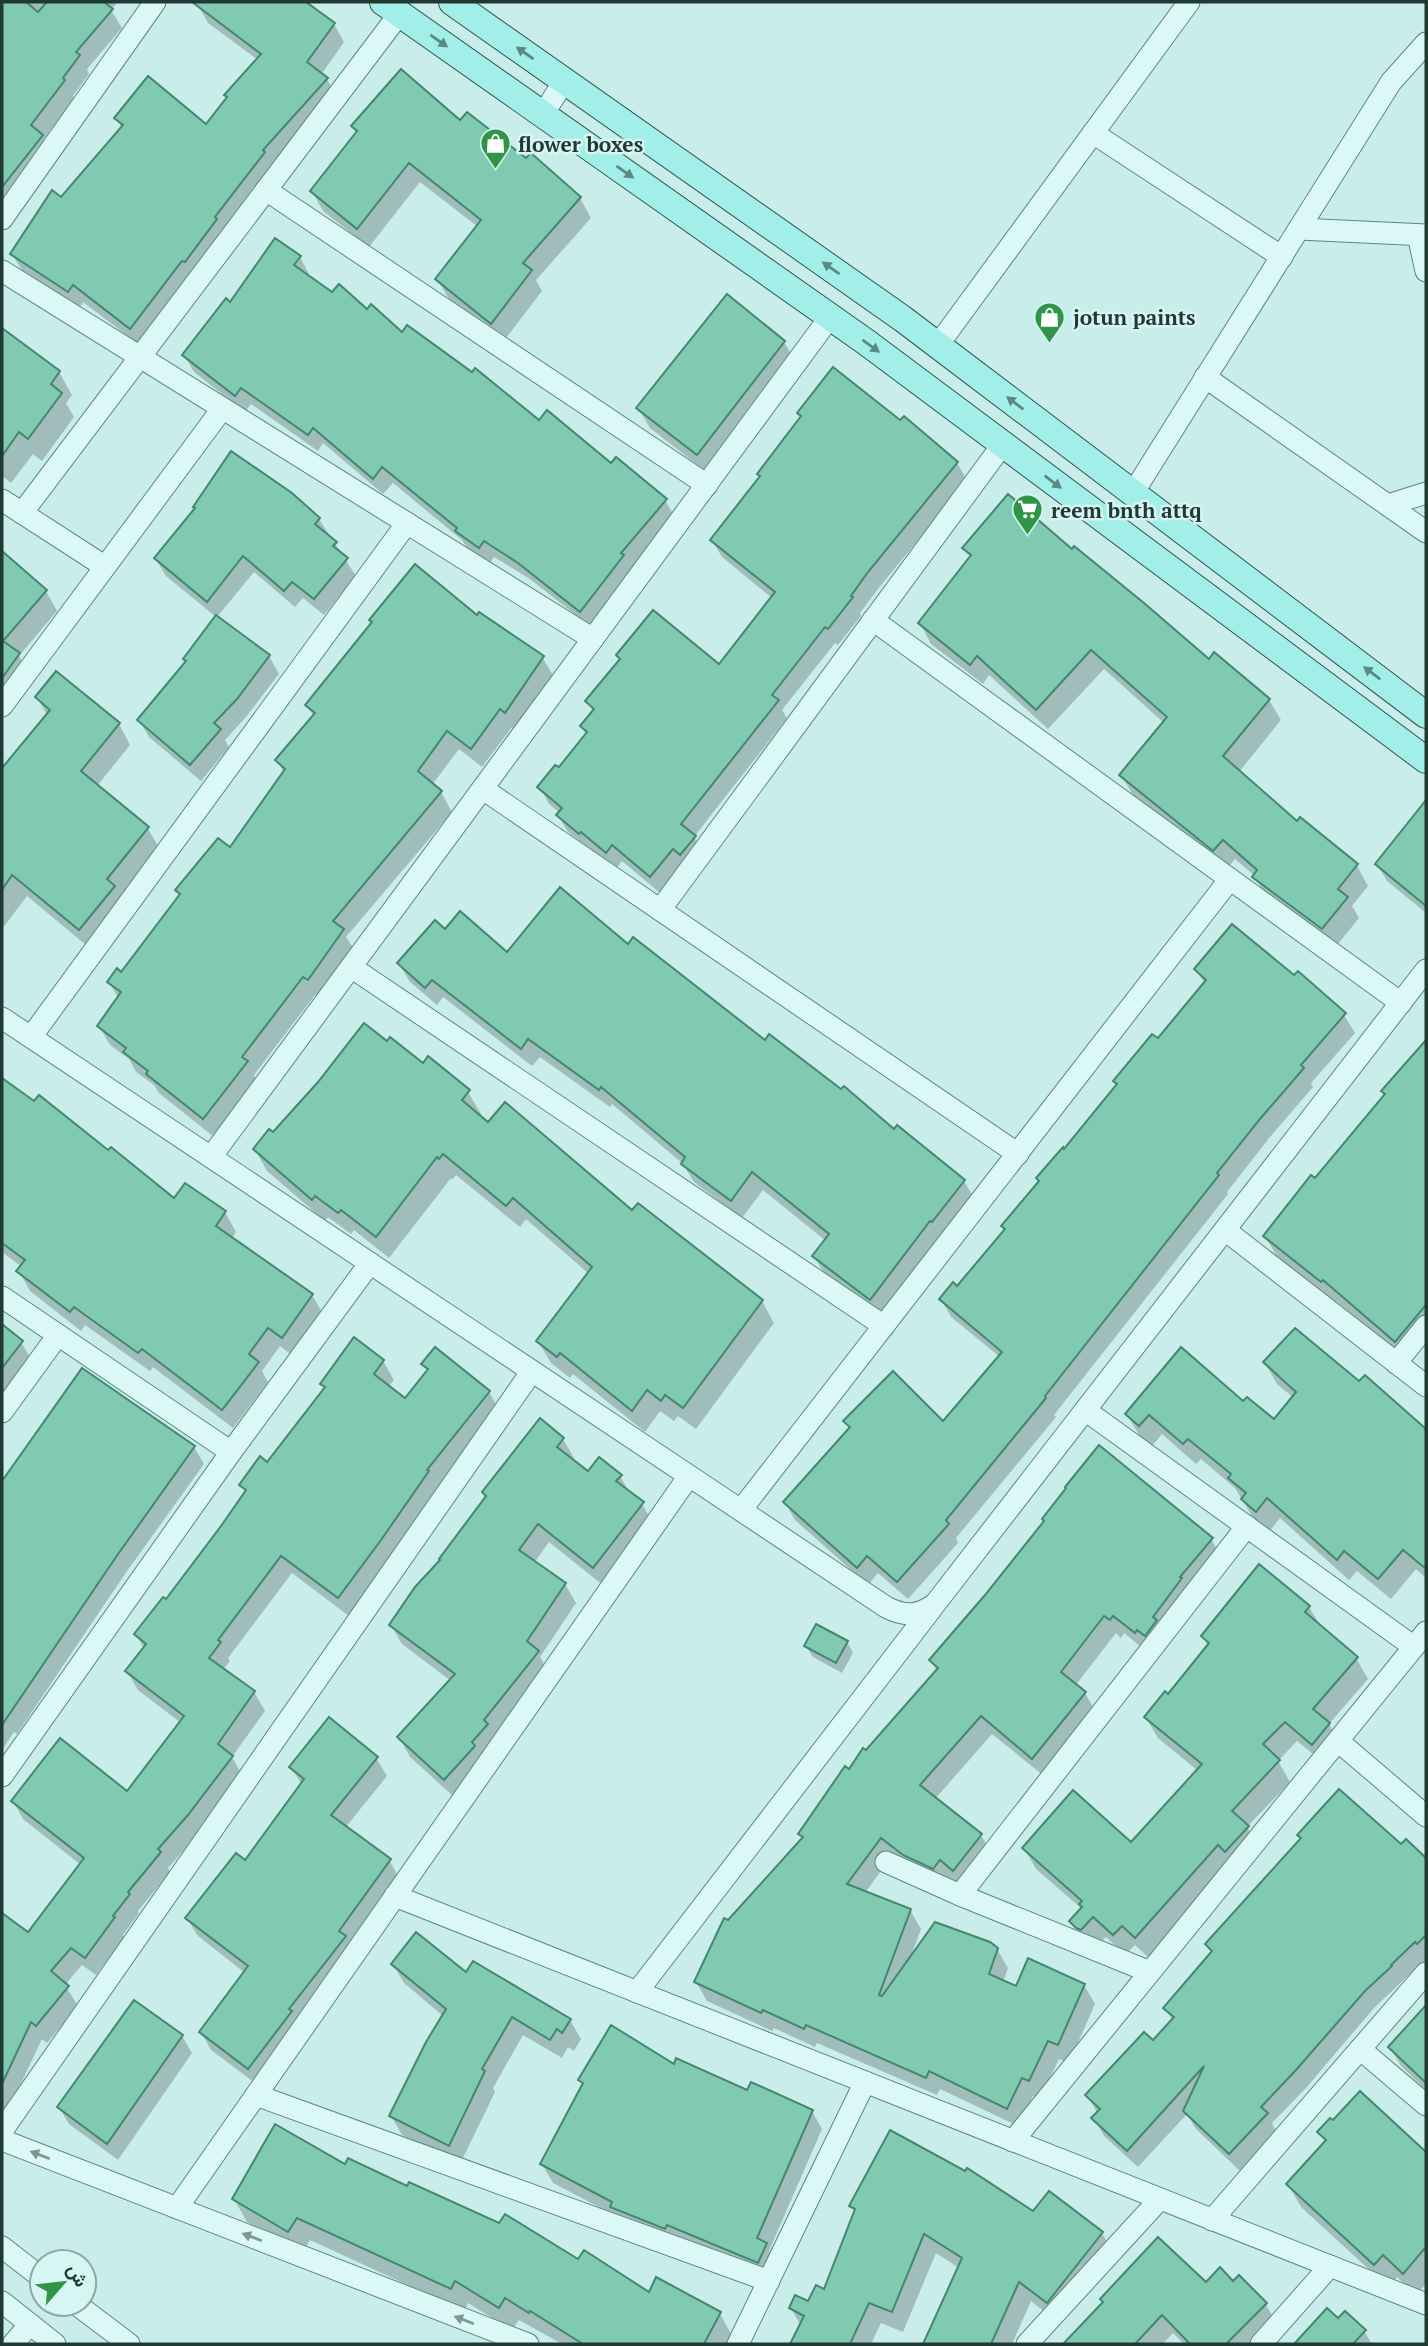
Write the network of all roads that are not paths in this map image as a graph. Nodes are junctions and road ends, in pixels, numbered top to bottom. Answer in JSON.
{"nodes":[{"id":1,"x":155,"y":2,"type":"edge"},
{"id":2,"x":452,"y":2,"type":"edge"},
{"id":3,"x":1189,"y":2,"type":"edge"},
{"id":4,"x":392,"y":8,"type":"edge"},
{"id":5,"x":1426,"y":43,"type":"edge"},
{"id":6,"x":565,"y":80,"type":"junction"},
{"id":7,"x":543,"y":114,"type":"junction"},
{"id":8,"x":1093,"y":133,"type":"junction"},
{"id":9,"x":266,"y":191,"type":"junction"},
{"id":10,"x":2,"y":219,"type":"edge"},
{"id":11,"x":1299,"y":229,"type":"junction"},
{"id":12,"x":1422,"y":235,"type":"edge"},
{"id":13,"x":1282,"y":257,"type":"junction"},
{"id":14,"x":2,"y":271,"type":"edge"},
{"id":15,"x":1426,"y":271,"type":"edge"},
{"id":16,"x":831,"y":317,"type":"junction"},
{"id":17,"x":939,"y":345,"type":"junction"},
{"id":18,"x":139,"y":358,"type":"junction"},
{"id":19,"x":1205,"y":377,"type":"junction"},
{"id":20,"x":222,"y":409,"type":"junction"},
{"id":21,"x":1003,"y":444,"type":"junction"},
{"id":22,"x":707,"y":485,"type":"junction"},
{"id":23,"x":1133,"y":493,"type":"junction"},
{"id":24,"x":1426,"y":493,"type":"edge"},
{"id":25,"x":2,"y":500,"type":"edge"},
{"id":26,"x":1388,"y":505,"type":"junction"},
{"id":27,"x":22,"y":513,"type":"junction"},
{"id":28,"x":407,"y":523,"type":"junction"},
{"id":29,"x":1426,"y":532,"type":"edge"},
{"id":30,"x":104,"y":566,"type":"junction"},
{"id":31,"x":873,"y":620,"type":"junction"},
{"id":32,"x":593,"y":639,"type":"junction"},
{"id":33,"x":2,"y":706,"type":"edge"},
{"id":34,"x":1426,"y":715,"type":"edge"},
{"id":35,"x":1426,"y":760,"type":"edge"},
{"id":36,"x":482,"y":789,"type":"junction"},
{"id":37,"x":1230,"y":878,"type":"junction"},
{"id":38,"x":660,"y":910,"type":"junction"},
{"id":39,"x":351,"y":967,"type":"junction"},
{"id":40,"x":1426,"y":970,"type":"edge"},
{"id":41,"x":1401,"y":1003,"type":"junction"},
{"id":42,"x":2,"y":1018,"type":"edge"},
{"id":43,"x":31,"y":1037,"type":"junction"},
{"id":44,"x":1018,"y":1154,"type":"junction"},
{"id":45,"x":211,"y":1157,"type":"junction"},
{"id":46,"x":1225,"y":1230,"type":"junction"},
{"id":47,"x":370,"y":1263,"type":"junction"},
{"id":48,"x":2,"y":1297,"type":"edge"},
{"id":49,"x":884,"y":1326,"type":"junction"},
{"id":50,"x":1426,"y":1326,"type":"edge"},
{"id":51,"x":58,"y":1335,"type":"junction"},
{"id":52,"x":1396,"y":1363,"type":"junction"},
{"id":53,"x":532,"y":1371,"type":"junction"},
{"id":54,"x":1426,"y":1386,"type":"edge"},
{"id":55,"x":1085,"y":1410,"type":"junction"},
{"id":56,"x":2,"y":1412,"type":"edge"},
{"id":57,"x":231,"y":1452,"type":"junction"},
{"id":58,"x":689,"y":1476,"type":"junction"},
{"id":59,"x":741,"y":1510,"type":"junction"},
{"id":60,"x":1247,"y":1526,"type":"junction"},
{"id":61,"x":935,"y":1604,"type":"junction"},
{"id":62,"x":1420,"y":1640,"type":"edge"},
{"id":63,"x":1338,"y":1741,"type":"junction"},
{"id":64,"x":2,"y":1776,"type":"edge"},
{"id":65,"x":1426,"y":1816,"type":"edge"},
{"id":66,"x":886,"y":1862,"type":"dead end"},
{"id":67,"x":960,"y":1895,"type":"junction"},
{"id":68,"x":395,"y":1896,"type":"junction"},
{"id":69,"x":1150,"y":1972,"type":"junction"},
{"id":70,"x":1426,"y":1973,"type":"edge"},
{"id":71,"x":637,"y":1992,"type":"junction"},
{"id":72,"x":1360,"y":2049,"type":"junction"},
{"id":73,"x":865,"y":2082,"type":"junction"},
{"id":74,"x":256,"y":2095,"type":"junction"},
{"id":75,"x":1426,"y":2105,"type":"edge"},
{"id":76,"x":2,"y":2131,"type":"edge"},
{"id":77,"x":2,"y":2140,"type":"edge"},
{"id":78,"x":1013,"y":2141,"type":"junction"},
{"id":79,"x":1160,"y":2199,"type":"junction"},
{"id":80,"x":177,"y":2208,"type":"junction"},
{"id":81,"x":1212,"y":2220,"type":"junction"},
{"id":82,"x":2,"y":2247,"type":"edge"},
{"id":83,"x":1330,"y":2266,"type":"junction"},
{"id":84,"x":28,"y":2267,"type":"edge"},
{"id":85,"x":769,"y":2281,"type":"junction"},
{"id":86,"x":2,"y":2302,"type":"edge"},
{"id":87,"x":1426,"y":2304,"type":"edge"},
{"id":88,"x":95,"y":2318,"type":"edge"},
{"id":89,"x":30,"y":2323,"type":"junction"},
{"id":90,"x":13,"y":2344,"type":"edge"},
{"id":91,"x":55,"y":2344,"type":"edge"},
{"id":92,"x":129,"y":2344,"type":"edge"},
{"id":93,"x":528,"y":2344,"type":"edge"},
{"id":94,"x":738,"y":2344,"type":"edge"},
{"id":95,"x":1027,"y":2344,"type":"edge"},
{"id":96,"x":1261,"y":2344,"type":"edge"}],
"edges":[{"from":1,"to":10,"type":"street"},
{"from":6,"to":2,"type":"main road","one_way":true},
{"from":3,"to":8,"type":"street"},
{"from":4,"to":7,"type":"main road","one_way":true},
{"from":4,"to":9,"type":"street"},
{"from":5,"to":11,"type":"street"},
{"from":6,"to":7,"type":"street"},
{"from":17,"to":6,"type":"main road","one_way":true},
{"from":7,"to":16,"type":"main road","one_way":true},
{"from":8,"to":13,"type":"street"},
{"from":8,"to":17,"type":"street"},
{"from":9,"to":18,"type":"street"},
{"from":9,"to":22,"type":"street"},
{"from":11,"to":12,"type":"street"},
{"from":11,"to":13,"type":"street"},
{"from":12,"to":15,"type":"street"},
{"from":13,"to":19,"type":"street"},
{"from":14,"to":18,"type":"street"},
{"from":16,"to":21,"type":"main road","one_way":true},
{"from":16,"to":22,"type":"street"},
{"from":23,"to":17,"type":"main road","one_way":true},
{"from":18,"to":20,"type":"street"},
{"from":18,"to":27,"type":"street"},
{"from":19,"to":23,"type":"street"},
{"from":19,"to":26,"type":"street"},
{"from":20,"to":28,"type":"street"},
{"from":20,"to":30,"type":"street"},
{"from":21,"to":31,"type":"street"},
{"from":21,"to":35,"type":"main road","one_way":true},
{"from":22,"to":32,"type":"street"},
{"from":34,"to":23,"type":"main road","one_way":true},
{"from":24,"to":26,"type":"street"},
{"from":25,"to":27,"type":"street"},
{"from":26,"to":29,"type":"street"},
{"from":27,"to":30,"type":"street"},
{"from":28,"to":32,"type":"street"},
{"from":28,"to":43,"type":"street"},
{"from":30,"to":33,"type":"street"},
{"from":31,"to":37,"type":"street"},
{"from":31,"to":38,"type":"street"},
{"from":32,"to":36,"type":"street"},
{"from":36,"to":38,"type":"street"},
{"from":36,"to":39,"type":"street"},
{"from":37,"to":41,"type":"street"},
{"from":37,"to":44,"type":"street"},
{"from":38,"to":44,"type":"street"},
{"from":39,"to":45,"type":"street"},
{"from":39,"to":49,"type":"street"},
{"from":40,"to":41,"type":"street"},
{"from":41,"to":46,"type":"street"},
{"from":42,"to":43,"type":"street"},
{"from":43,"to":45,"type":"street"},
{"from":44,"to":49,"type":"street"},
{"from":45,"to":47,"type":"street"},
{"from":46,"to":52,"type":"street"},
{"from":46,"to":55,"type":"street"},
{"from":47,"to":53,"type":"street"},
{"from":47,"to":57,"type":"street"},
{"from":48,"to":51,"type":"street"},
{"from":49,"to":59,"type":"street"},
{"from":50,"to":52,"type":"street"},
{"from":51,"to":56,"type":"street"},
{"from":51,"to":57,"type":"street"},
{"from":52,"to":54,"type":"street"},
{"from":53,"to":58,"type":"street"},
{"from":53,"to":76,"type":"street"},
{"from":55,"to":60,"type":"street"},
{"from":55,"to":61,"type":"street"},
{"from":57,"to":64,"type":"street"},
{"from":58,"to":59,"type":"street"},
{"from":58,"to":68,"type":"street"},
{"from":59,"to":61,"type":"street"},
{"from":60,"to":62,"type":"street"},
{"from":60,"to":67,"type":"street"},
{"from":61,"to":71,"type":"street"},
{"from":62,"to":63,"type":"street"},
{"from":63,"to":65,"type":"street"},
{"from":63,"to":69,"type":"street"},
{"from":66,"to":67,"type":"street"},
{"from":67,"to":69,"type":"street"},
{"from":68,"to":71,"type":"street"},
{"from":68,"to":74,"type":"street"},
{"from":69,"to":78,"type":"street"},
{"from":70,"to":72,"type":"street"},
{"from":71,"to":73,"type":"street"},
{"from":72,"to":75,"type":"street"},
{"from":72,"to":81,"type":"street"},
{"from":73,"to":78,"type":"street"},
{"from":73,"to":85,"type":"street"},
{"from":74,"to":80,"type":"street"},
{"from":74,"to":85,"type":"street"},
{"from":80,"to":77,"type":"street","one_way":true},
{"from":78,"to":79,"type":"street"},
{"from":79,"to":81,"type":"street"},
{"from":79,"to":95,"type":"street"},
{"from":93,"to":80,"type":"street","one_way":true},
{"from":81,"to":83,"type":"street"},
{"from":82,"to":84,"type":"street"},
{"from":83,"to":87,"type":"street"},
{"from":83,"to":96,"type":"street"},
{"from":85,"to":94,"type":"street"},
{"from":86,"to":89,"type":"street"},
{"from":88,"to":92,"type":"street"},
{"from":89,"to":90,"type":"street"},
{"from":89,"to":91,"type":"street"}]}
